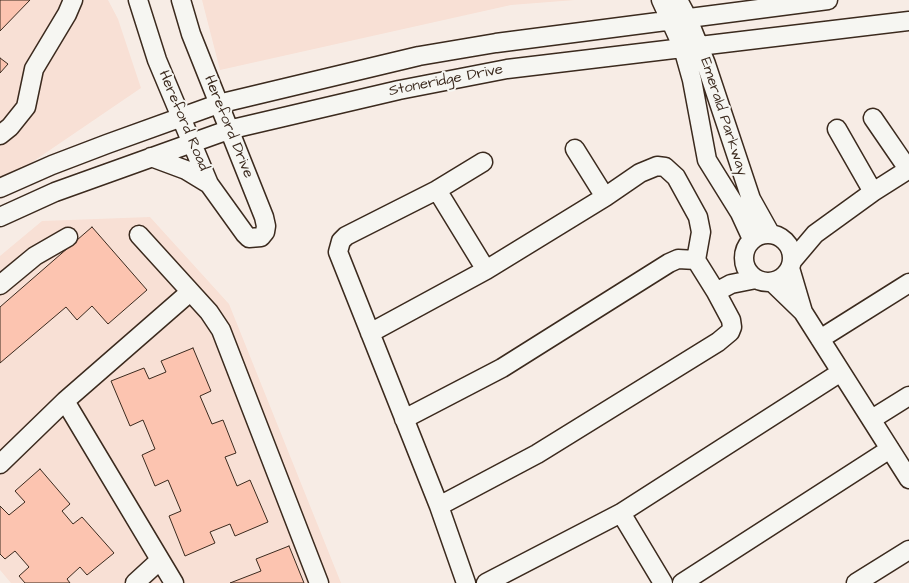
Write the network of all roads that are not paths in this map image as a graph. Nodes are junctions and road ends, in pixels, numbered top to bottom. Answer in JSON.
{"nodes":[{"id":1,"x":73,"y":0,"type":"edge"},
{"id":2,"x":138,"y":0,"type":"edge"},
{"id":3,"x":181,"y":0,"type":"edge"},
{"id":4,"x":661,"y":0,"type":"edge"},
{"id":5,"x":678,"y":0,"type":"edge"},
{"id":6,"x":828,"y":0,"type":"edge"},
{"id":7,"x":680,"y":20,"type":"junction"},
{"id":8,"x":909,"y":21,"type":"edge"},
{"id":9,"x":691,"y":47,"type":"junction"},
{"id":10,"x":218,"y":104,"type":"junction"},
{"id":11,"x":181,"y":117,"type":"junction"},
{"id":12,"x":873,"y":118,"type":"dead end"},
{"id":13,"x":837,"y":129,"type":"dead end"},
{"id":14,"x":228,"y":130,"type":"junction"},
{"id":15,"x":0,"y":135,"type":"edge"},
{"id":16,"x":192,"y":143,"type":"junction"},
{"id":17,"x":575,"y":149,"type":"dead end"},
{"id":18,"x":151,"y":158,"type":"junction"},
{"id":19,"x":483,"y":162,"type":"dead end"},
{"id":20,"x":908,"y":169,"type":"edge"},
{"id":21,"x":210,"y":184,"type":"junction"},
{"id":22,"x":0,"y":188,"type":"edge"},
{"id":23,"x":438,"y":190,"type":"junction"},
{"id":24,"x":873,"y":192,"type":"junction"},
{"id":25,"x":605,"y":197,"type":"junction"},
{"id":26,"x":0,"y":216,"type":"edge"},
{"id":27,"x":245,"y":234,"type":"joint"},
{"id":28,"x":815,"y":234,"type":"junction"},
{"id":29,"x":139,"y":235,"type":"dead end"},
{"id":30,"x":777,"y":236,"type":"junction"},
{"id":31,"x":68,"y":237,"type":"dead end"},
{"id":32,"x":752,"y":240,"type":"junction"},
{"id":33,"x":744,"y":259,"type":"junction"},
{"id":34,"x":696,"y":260,"type":"junction"},
{"id":35,"x":792,"y":264,"type":"junction"},
{"id":36,"x":486,"y":270,"type":"junction"},
{"id":37,"x":764,"y":280,"type":"junction"},
{"id":38,"x":909,"y":283,"type":"edge"},
{"id":39,"x":0,"y":285,"type":"edge"},
{"id":40,"x":724,"y":288,"type":"junction"},
{"id":41,"x":190,"y":292,"type":"junction"},
{"id":42,"x":803,"y":312,"type":"junction"},
{"id":43,"x":370,"y":333,"type":"junction"},
{"id":44,"x":820,"y":339,"type":"junction"},
{"id":45,"x":841,"y":372,"type":"junction"},
{"id":46,"x":909,"y":396,"type":"edge"},
{"id":47,"x":65,"y":401,"type":"junction"},
{"id":48,"x":404,"y":419,"type":"junction"},
{"id":49,"x":872,"y":419,"type":"junction"},
{"id":50,"x":890,"y":449,"type":"junction"},
{"id":51,"x":0,"y":464,"type":"edge"},
{"id":52,"x":909,"y":479,"type":"edge"},
{"id":53,"x":439,"y":506,"type":"junction"},
{"id":54,"x":621,"y":513,"type":"junction"},
{"id":55,"x":909,"y":550,"type":"edge"},
{"id":56,"x":159,"y":561,"type":"junction"},
{"id":57,"x":135,"y":583,"type":"edge"},
{"id":58,"x":174,"y":583,"type":"edge"},
{"id":59,"x":320,"y":583,"type":"edge"},
{"id":60,"x":466,"y":583,"type":"edge"},
{"id":61,"x":486,"y":583,"type":"edge"},
{"id":62,"x":663,"y":583,"type":"edge"},
{"id":63,"x":682,"y":583,"type":"edge"},
{"id":64,"x":856,"y":583,"type":"edge"}],
"edges":[{"from":1,"to":15,"type":"street"},
{"from":2,"to":11,"type":"street","name":"Hereford Road"},
{"from":3,"to":10,"type":"street","name":"Hereford Drive"},
{"from":4,"to":7,"type":"street","name":"Emerald Parkway"},
{"from":5,"to":7,"type":"street","name":"Emerald Parkway"},
{"from":6,"to":7,"type":"street","name":"Stoneridge Drive"},
{"from":7,"to":9,"type":"street","name":"Emerald Parkway"},
{"from":7,"to":10,"type":"street","name":"Stoneridge Drive"},
{"from":8,"to":9,"type":"street","name":"Stoneridge Drive"},
{"from":9,"to":14,"type":"street","name":"Stoneridge Drive"},
{"from":9,"to":30,"type":"street","name":"Emerald Parkway"},
{"from":9,"to":32,"type":"street","name":"Emerald Parkway"},
{"from":10,"to":11,"type":"street","name":"Stoneridge Drive"},
{"from":10,"to":14,"type":"street","name":"Hereford Drive"},
{"from":11,"to":16,"type":"street","name":"Hereford Road"},
{"from":11,"to":22,"type":"street","name":"Stoneridge Drive"},
{"from":12,"to":20,"type":"street"},
{"from":13,"to":24,"type":"street"},
{"from":14,"to":16,"type":"street","name":"Stoneridge Drive"},
{"from":14,"to":27,"type":"street","name":"Hereford Drive"},
{"from":16,"to":18,"type":"street","name":"Stoneridge Drive"},
{"from":16,"to":21,"type":"street","name":"Hereford Road"},
{"from":17,"to":25,"type":"street"},
{"from":18,"to":21,"type":"street"},
{"from":18,"to":26,"type":"street","name":"Stoneridge Drive"},
{"from":19,"to":23,"type":"street"},
{"from":20,"to":24,"type":"street"},
{"from":21,"to":27,"type":"street","name":"Hereford Road"},
{"from":23,"to":36,"type":"street"},
{"from":23,"to":43,"type":"street"},
{"from":24,"to":28,"type":"street"},
{"from":25,"to":34,"type":"street"},
{"from":25,"to":36,"type":"street"},
{"from":28,"to":30,"type":"street"},
{"from":28,"to":35,"type":"street"},
{"from":29,"to":41,"type":"street"},
{"from":30,"to":32,"type":"street"},
{"from":30,"to":35,"type":"street"},
{"from":31,"to":39,"type":"street"},
{"from":32,"to":33,"type":"street"},
{"from":33,"to":37,"type":"street"},
{"from":33,"to":40,"type":"street"},
{"from":34,"to":40,"type":"street"},
{"from":34,"to":48,"type":"street"},
{"from":35,"to":37,"type":"street"},
{"from":35,"to":42,"type":"street"},
{"from":36,"to":43,"type":"street"},
{"from":37,"to":40,"type":"street"},
{"from":37,"to":42,"type":"street"},
{"from":38,"to":44,"type":"street"},
{"from":40,"to":53,"type":"street"},
{"from":41,"to":47,"type":"street"},
{"from":41,"to":59,"type":"street"},
{"from":42,"to":44,"type":"street"},
{"from":43,"to":48,"type":"street"},
{"from":44,"to":45,"type":"street"},
{"from":45,"to":49,"type":"street"},
{"from":45,"to":54,"type":"street"},
{"from":46,"to":49,"type":"street"},
{"from":47,"to":51,"type":"street"},
{"from":47,"to":56,"type":"street"},
{"from":48,"to":53,"type":"street"},
{"from":49,"to":50,"type":"street"},
{"from":50,"to":52,"type":"street"},
{"from":50,"to":63,"type":"street"},
{"from":53,"to":60,"type":"street"},
{"from":54,"to":61,"type":"street"},
{"from":54,"to":62,"type":"street"},
{"from":55,"to":64,"type":"street"},
{"from":56,"to":57,"type":"street"},
{"from":56,"to":58,"type":"street"}]}
